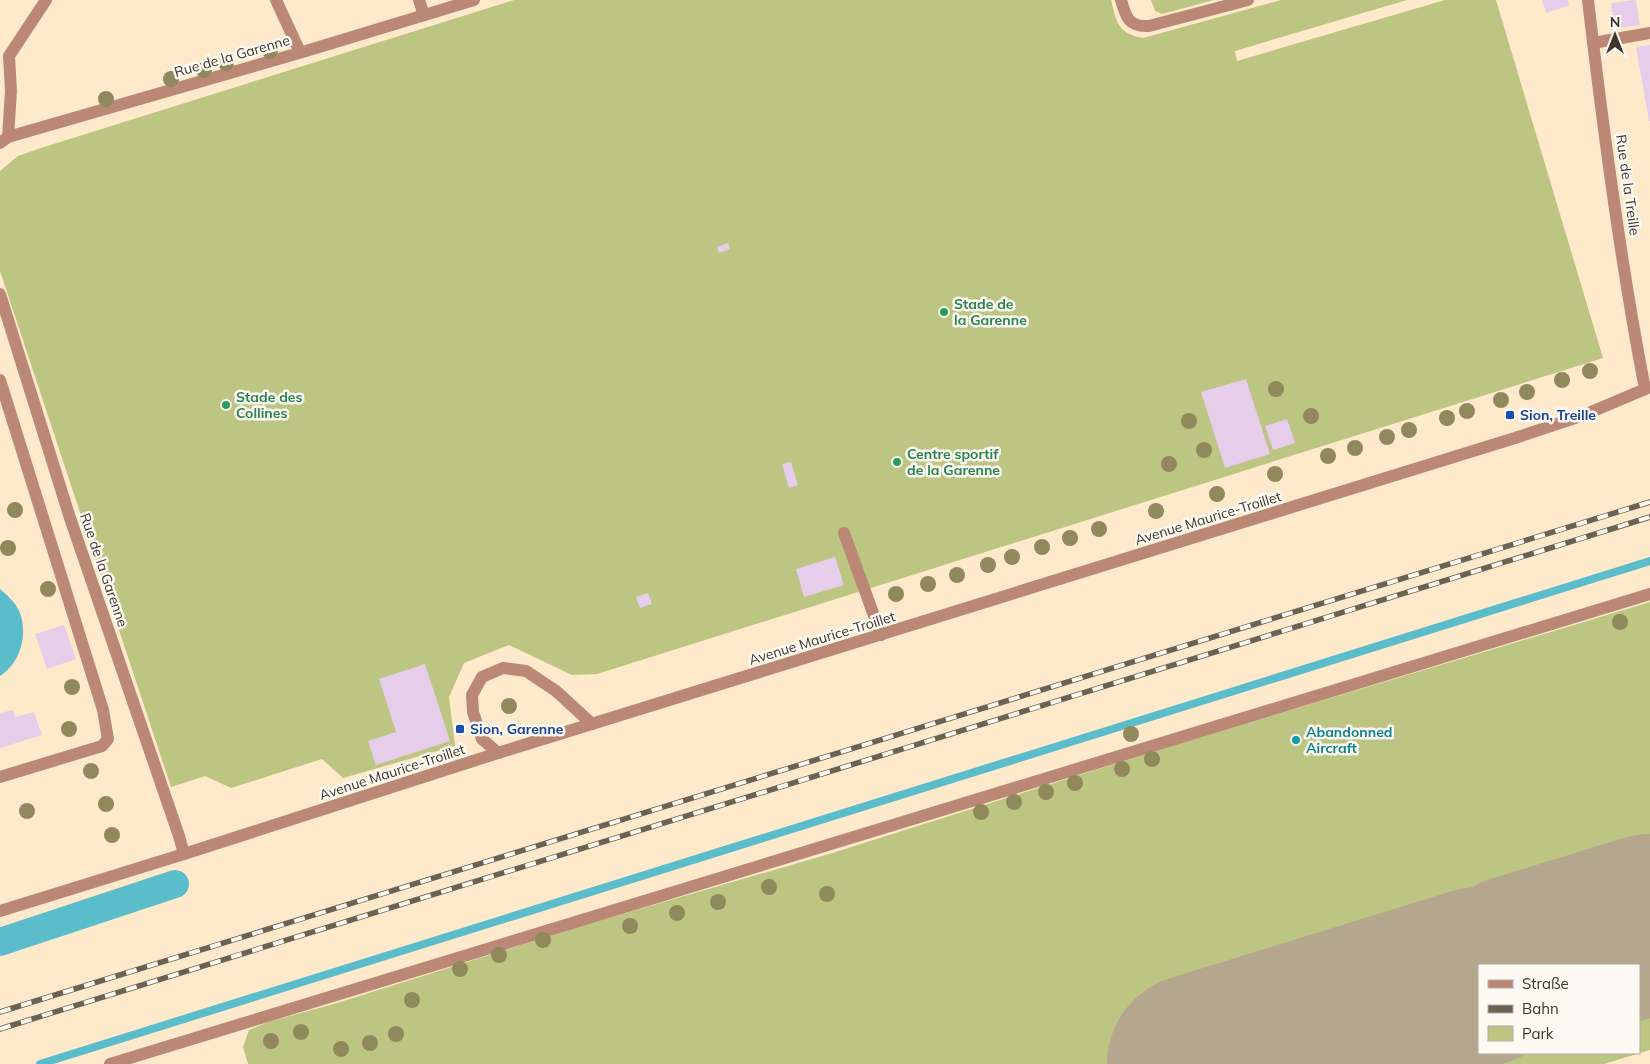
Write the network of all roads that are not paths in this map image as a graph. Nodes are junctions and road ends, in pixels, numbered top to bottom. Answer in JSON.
{"nodes":[{"id":1,"x":46,"y":0,"type":"edge"},
{"id":2,"x":276,"y":0,"type":"edge"},
{"id":3,"x":419,"y":0,"type":"edge"},
{"id":4,"x":474,"y":0,"type":"edge"},
{"id":5,"x":1121,"y":0,"type":"edge"},
{"id":6,"x":1248,"y":0,"type":"edge"},
{"id":7,"x":1588,"y":0,"type":"edge"},
{"id":8,"x":424,"y":15,"type":"junction"},
{"id":9,"x":1650,"y":33,"type":"edge"},
{"id":10,"x":1593,"y":43,"type":"junction"},
{"id":11,"x":300,"y":52,"type":"junction"},
{"id":12,"x":0,"y":83,"type":"edge"},
{"id":13,"x":11,"y":91,"type":"junction"},
{"id":14,"x":4,"y":140,"type":"edge"},
{"id":15,"x":0,"y":294,"type":"edge"},
{"id":16,"x":0,"y":380,"type":"edge"},
{"id":17,"x":1648,"y":388,"type":"edge"},
{"id":18,"x":844,"y":533,"type":"dead end"},
{"id":19,"x":1650,"y":594,"type":"edge"},
{"id":20,"x":881,"y":635,"type":"junction"},
{"id":21,"x":592,"y":724,"type":"junction"},
{"id":22,"x":498,"y":753,"type":"junction"},
{"id":23,"x":0,"y":777,"type":"edge"},
{"id":24,"x":184,"y":854,"type":"junction"},
{"id":25,"x":0,"y":911,"type":"edge"},
{"id":26,"x":110,"y":1064,"type":"edge"}],
"edges":[{"from":1,"to":13,"type":"street"},
{"from":2,"to":11,"type":"street"},
{"from":3,"to":8,"type":"street"},
{"from":4,"to":8,"type":"street","name":"Rue de la Garenne"},
{"from":5,"to":6,"type":"street"},
{"from":7,"to":10,"type":"street","name":"Rue de la Treille"},
{"from":8,"to":11,"type":"street","name":"Rue de la Garenne"},
{"from":9,"to":10,"type":"street"},
{"from":10,"to":17,"type":"street","name":"Rue de la Treille"},
{"from":11,"to":14,"type":"street","name":"Rue de la Garenne"},
{"from":12,"to":13,"type":"street"},
{"from":13,"to":14,"type":"street"},
{"from":15,"to":24,"type":"street","name":"Rue de la Garenne"},
{"from":16,"to":23,"type":"street"},
{"from":17,"to":20,"type":"street","name":"Avenue Maurice-Troillet"},
{"from":18,"to":20,"type":"street"},
{"from":19,"to":26,"type":"street"},
{"from":20,"to":21,"type":"street","name":"Avenue Maurice-Troillet"},
{"from":21,"to":22,"type":"street","name":"Avenue Maurice-Troillet"},
{"from":21,"to":22,"type":"street"},
{"from":22,"to":24,"type":"street","name":"Avenue Maurice-Troillet"},
{"from":24,"to":25,"type":"street","name":"Avenue Maurice-Troillet"}]}
